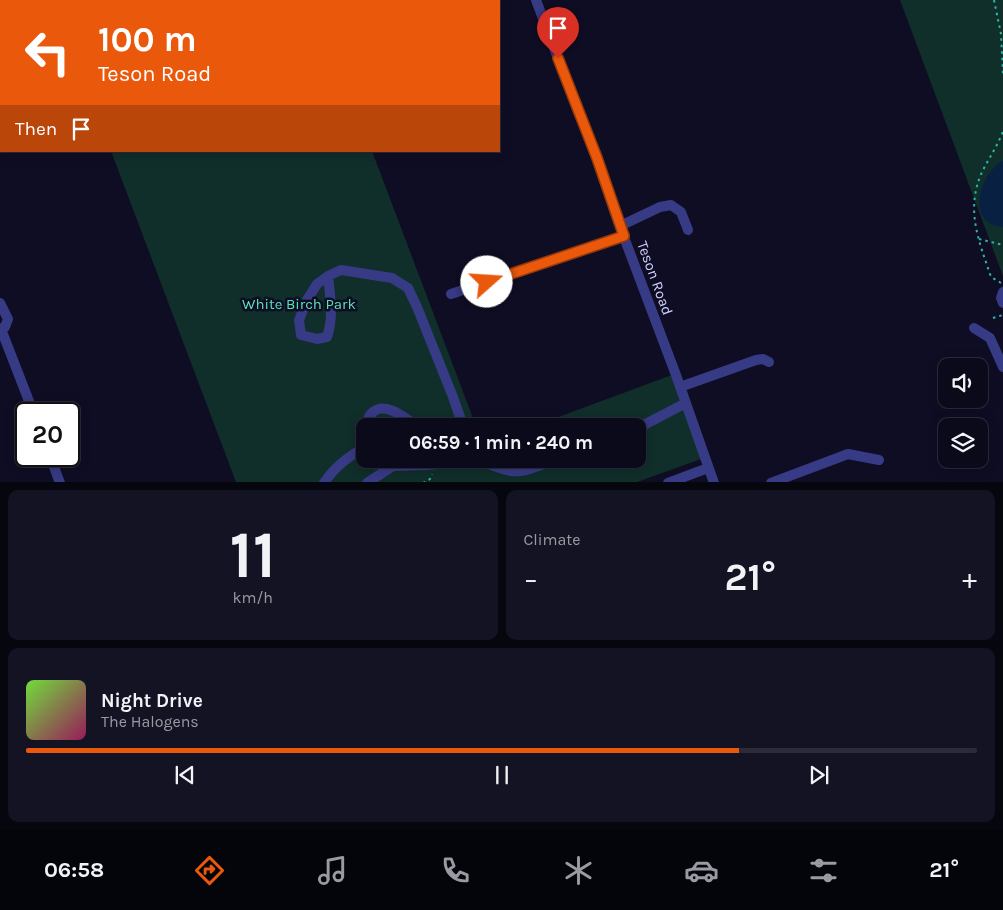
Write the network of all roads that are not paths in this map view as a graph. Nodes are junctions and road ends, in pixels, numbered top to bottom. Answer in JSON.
{"nodes":[{"id":1,"x":536,"y":0,"type":"edge"},
{"id":2,"x":620,"y":226,"type":"junction"},
{"id":3,"x":688,"y":230,"type":"dead end"},
{"id":4,"x":624,"y":236,"type":"junction"},
{"id":5,"x":328,"y":276,"type":"junction"},
{"id":6,"x":1003,"y":292,"type":"edge"},
{"id":7,"x":451,"y":294,"type":"dead end"},
{"id":8,"x":0,"y":303,"type":"edge"},
{"id":9,"x":1003,"y":303,"type":"edge"},
{"id":10,"x":974,"y":328,"type":"dead end"},
{"id":11,"x":0,"y":329,"type":"edge"},
{"id":12,"x":769,"y":362,"type":"dead end"},
{"id":13,"x":1003,"y":367,"type":"edge"},
{"id":14,"x":680,"y":387,"type":"junction"},
{"id":15,"x":29,"y":402,"type":"edge"},
{"id":16,"x":686,"y":403,"type":"junction"},
{"id":17,"x":369,"y":418,"type":"edge"},
{"id":18,"x":404,"y":418,"type":"edge"},
{"id":19,"x":460,"y":418,"type":"edge"},
{"id":20,"x":646,"y":424,"type":"edge"},
{"id":21,"x":356,"y":452,"type":"edge"},
{"id":22,"x":879,"y":460,"type":"dead end"},
{"id":23,"x":54,"y":467,"type":"edge"},
{"id":24,"x":390,"y":468,"type":"edge"},
{"id":25,"x":501,"y":468,"type":"edge"},
{"id":26,"x":529,"y":468,"type":"edge"},
{"id":27,"x":708,"y":468,"type":"junction"},
{"id":28,"x":60,"y":482,"type":"edge"},
{"id":29,"x":324,"y":482,"type":"edge"},
{"id":30,"x":366,"y":482,"type":"edge"},
{"id":31,"x":668,"y":482,"type":"edge"},
{"id":32,"x":714,"y":482,"type":"edge"},
{"id":33,"x":771,"y":482,"type":"edge"}],
"edges":[{"from":1,"to":2,"type":"street","name":"Teson Road"},
{"from":2,"to":3,"type":"street"},
{"from":2,"to":4,"type":"street","name":"Teson Road"},
{"from":4,"to":7,"type":"street"},
{"from":4,"to":14,"type":"street","name":"Teson Road"},
{"from":5,"to":5,"type":"street"},
{"from":5,"to":19,"type":"street"},
{"from":6,"to":9,"type":"street"},
{"from":8,"to":11,"type":"street"},
{"from":10,"to":13,"type":"street"},
{"from":11,"to":15,"type":"street"},
{"from":12,"to":14,"type":"street"},
{"from":14,"to":16,"type":"street","name":"Teson Road"},
{"from":16,"to":20,"type":"street"},
{"from":16,"to":27,"type":"street","name":"Teson Road"},
{"from":17,"to":18,"type":"street"},
{"from":21,"to":29,"type":"street"},
{"from":22,"to":33,"type":"street"},
{"from":23,"to":28,"type":"street"},
{"from":24,"to":30,"type":"street"},
{"from":25,"to":26,"type":"street"},
{"from":27,"to":31,"type":"street"},
{"from":27,"to":32,"type":"street","name":"Teson Road"}]}
